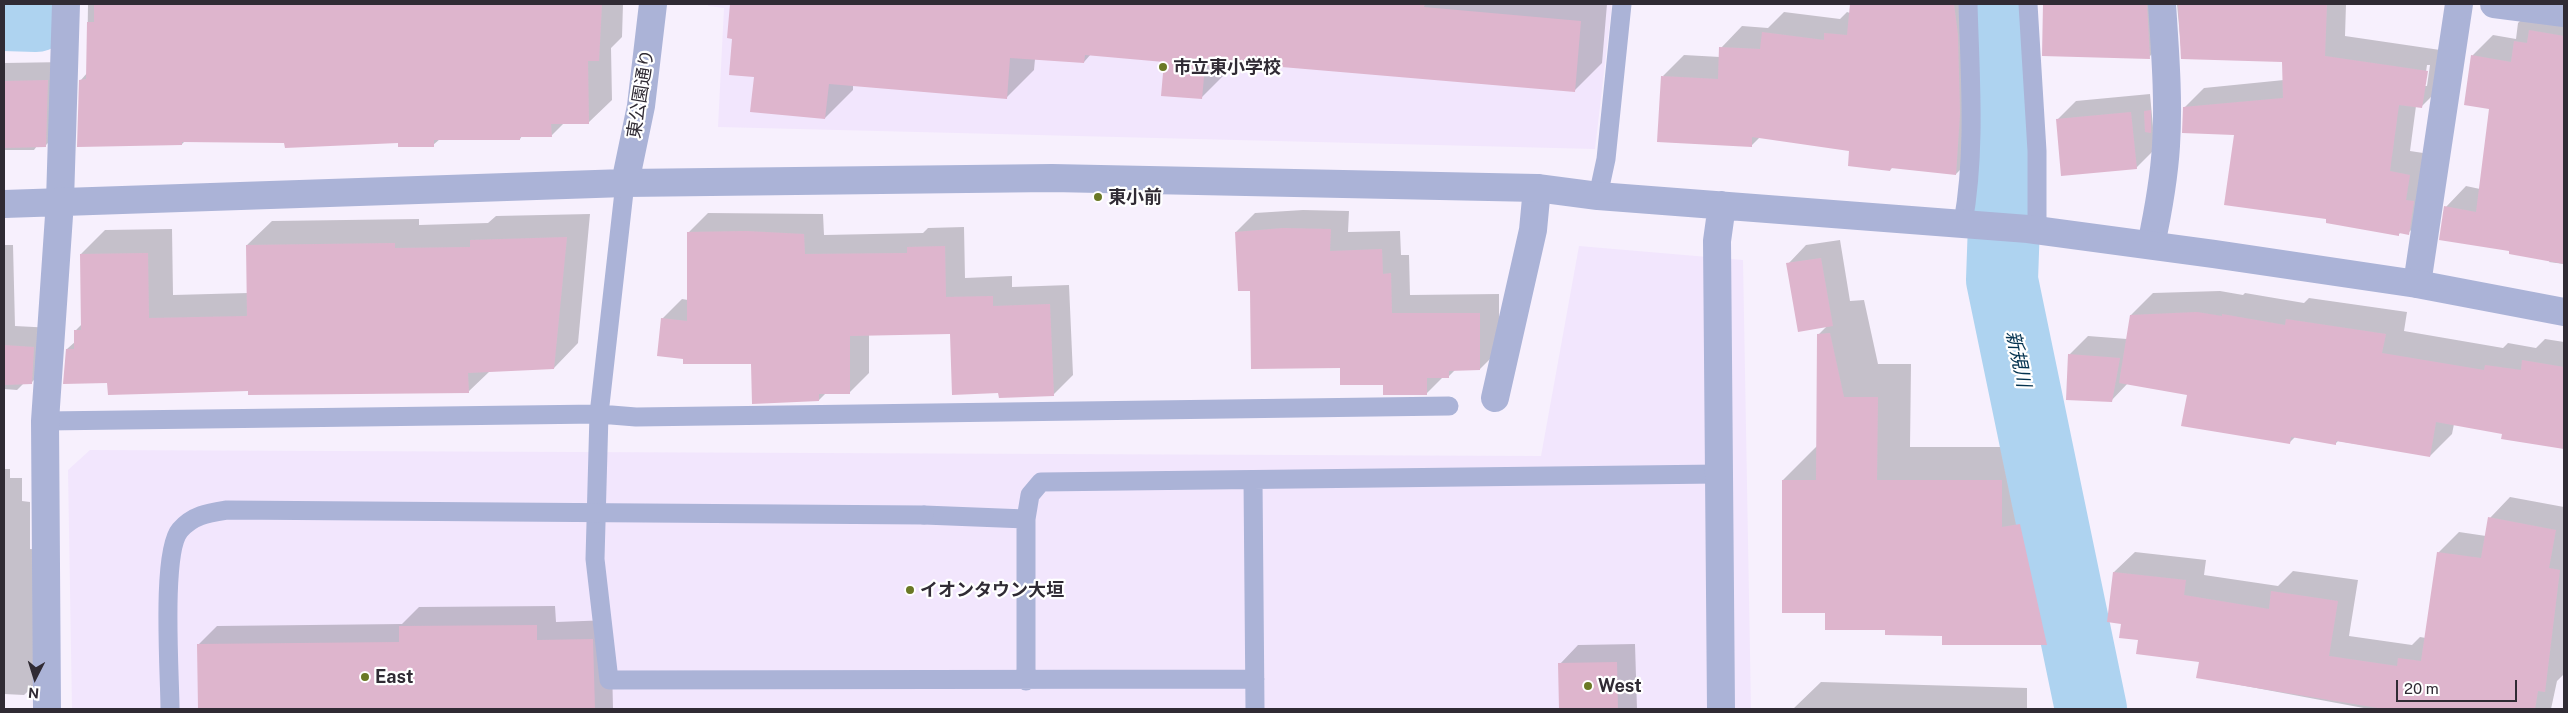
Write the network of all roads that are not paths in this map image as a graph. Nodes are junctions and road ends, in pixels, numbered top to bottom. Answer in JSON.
{"nodes":[{"id":1,"x":66,"y":4,"type":"edge"},
{"id":2,"x":653,"y":4,"type":"edge"},
{"id":3,"x":1622,"y":4,"type":"edge"},
{"id":4,"x":1968,"y":4,"type":"edge"},
{"id":5,"x":2028,"y":4,"type":"edge"},
{"id":6,"x":2162,"y":4,"type":"edge"},
{"id":7,"x":2459,"y":4,"type":"edge"},
{"id":8,"x":2494,"y":4,"type":"edge"},
{"id":9,"x":2564,"y":13,"type":"edge"},
{"id":10,"x":625,"y":183,"type":"junction"},
{"id":11,"x":1537,"y":188,"type":"junction"},
{"id":12,"x":1598,"y":196,"type":"junction"},
{"id":13,"x":60,"y":201,"type":"junction"},
{"id":14,"x":4,"y":204,"type":"edge"},
{"id":15,"x":1722,"y":205,"type":"junction"},
{"id":16,"x":1970,"y":223,"type":"junction"},
{"id":17,"x":2032,"y":230,"type":"junction"},
{"id":18,"x":2151,"y":245,"type":"junction"},
{"id":19,"x":2417,"y":284,"type":"junction"},
{"id":20,"x":2564,"y":312,"type":"edge"},
{"id":21,"x":1495,"y":398,"type":"dead end"},
{"id":22,"x":1449,"y":406,"type":"dead end"},
{"id":23,"x":599,"y":414,"type":"junction"},
{"id":24,"x":45,"y":421,"type":"junction"},
{"id":25,"x":1719,"y":474,"type":"junction"},
{"id":26,"x":1253,"y":480,"type":"junction"},
{"id":27,"x":1026,"y":519,"type":"junction"},
{"id":28,"x":1255,"y":679,"type":"junction"},
{"id":29,"x":1026,"y":681,"type":"junction"},
{"id":30,"x":47,"y":709,"type":"edge"},
{"id":31,"x":170,"y":709,"type":"edge"},
{"id":32,"x":1255,"y":709,"type":"edge"},
{"id":33,"x":1721,"y":709,"type":"edge"}],
"edges":[{"from":1,"to":13,"type":"street"},
{"from":2,"to":10,"type":"street","name":"東公園通り"},
{"from":3,"to":12,"type":"lane"},
{"from":4,"to":16,"type":"lane"},
{"from":5,"to":17,"type":"lane"},
{"from":6,"to":18,"type":"street"},
{"from":7,"to":19,"type":"street"},
{"from":8,"to":9,"type":"street"},
{"from":10,"to":11,"type":"street"},
{"from":10,"to":13,"type":"street"},
{"from":10,"to":23,"type":"lane"},
{"from":11,"to":12,"type":"street"},
{"from":11,"to":21,"type":"street"},
{"from":12,"to":15,"type":"street"},
{"from":13,"to":14,"type":"street"},
{"from":13,"to":24,"type":"street"},
{"from":15,"to":16,"type":"street"},
{"from":15,"to":25,"type":"street"},
{"from":16,"to":17,"type":"street"},
{"from":17,"to":18,"type":"street"},
{"from":18,"to":19,"type":"street"},
{"from":19,"to":20,"type":"street"},
{"from":22,"to":23,"type":"lane"},
{"from":23,"to":24,"type":"lane"},
{"from":23,"to":29,"type":"lane"},
{"from":24,"to":30,"type":"street"},
{"from":25,"to":26,"type":"lane"},
{"from":25,"to":33,"type":"street"},
{"from":26,"to":27,"type":"lane"},
{"from":26,"to":28,"type":"lane"},
{"from":27,"to":29,"type":"lane"},
{"from":27,"to":31,"type":"lane","bridge":true},
{"from":28,"to":29,"type":"lane"},
{"from":28,"to":32,"type":"lane"}]}
